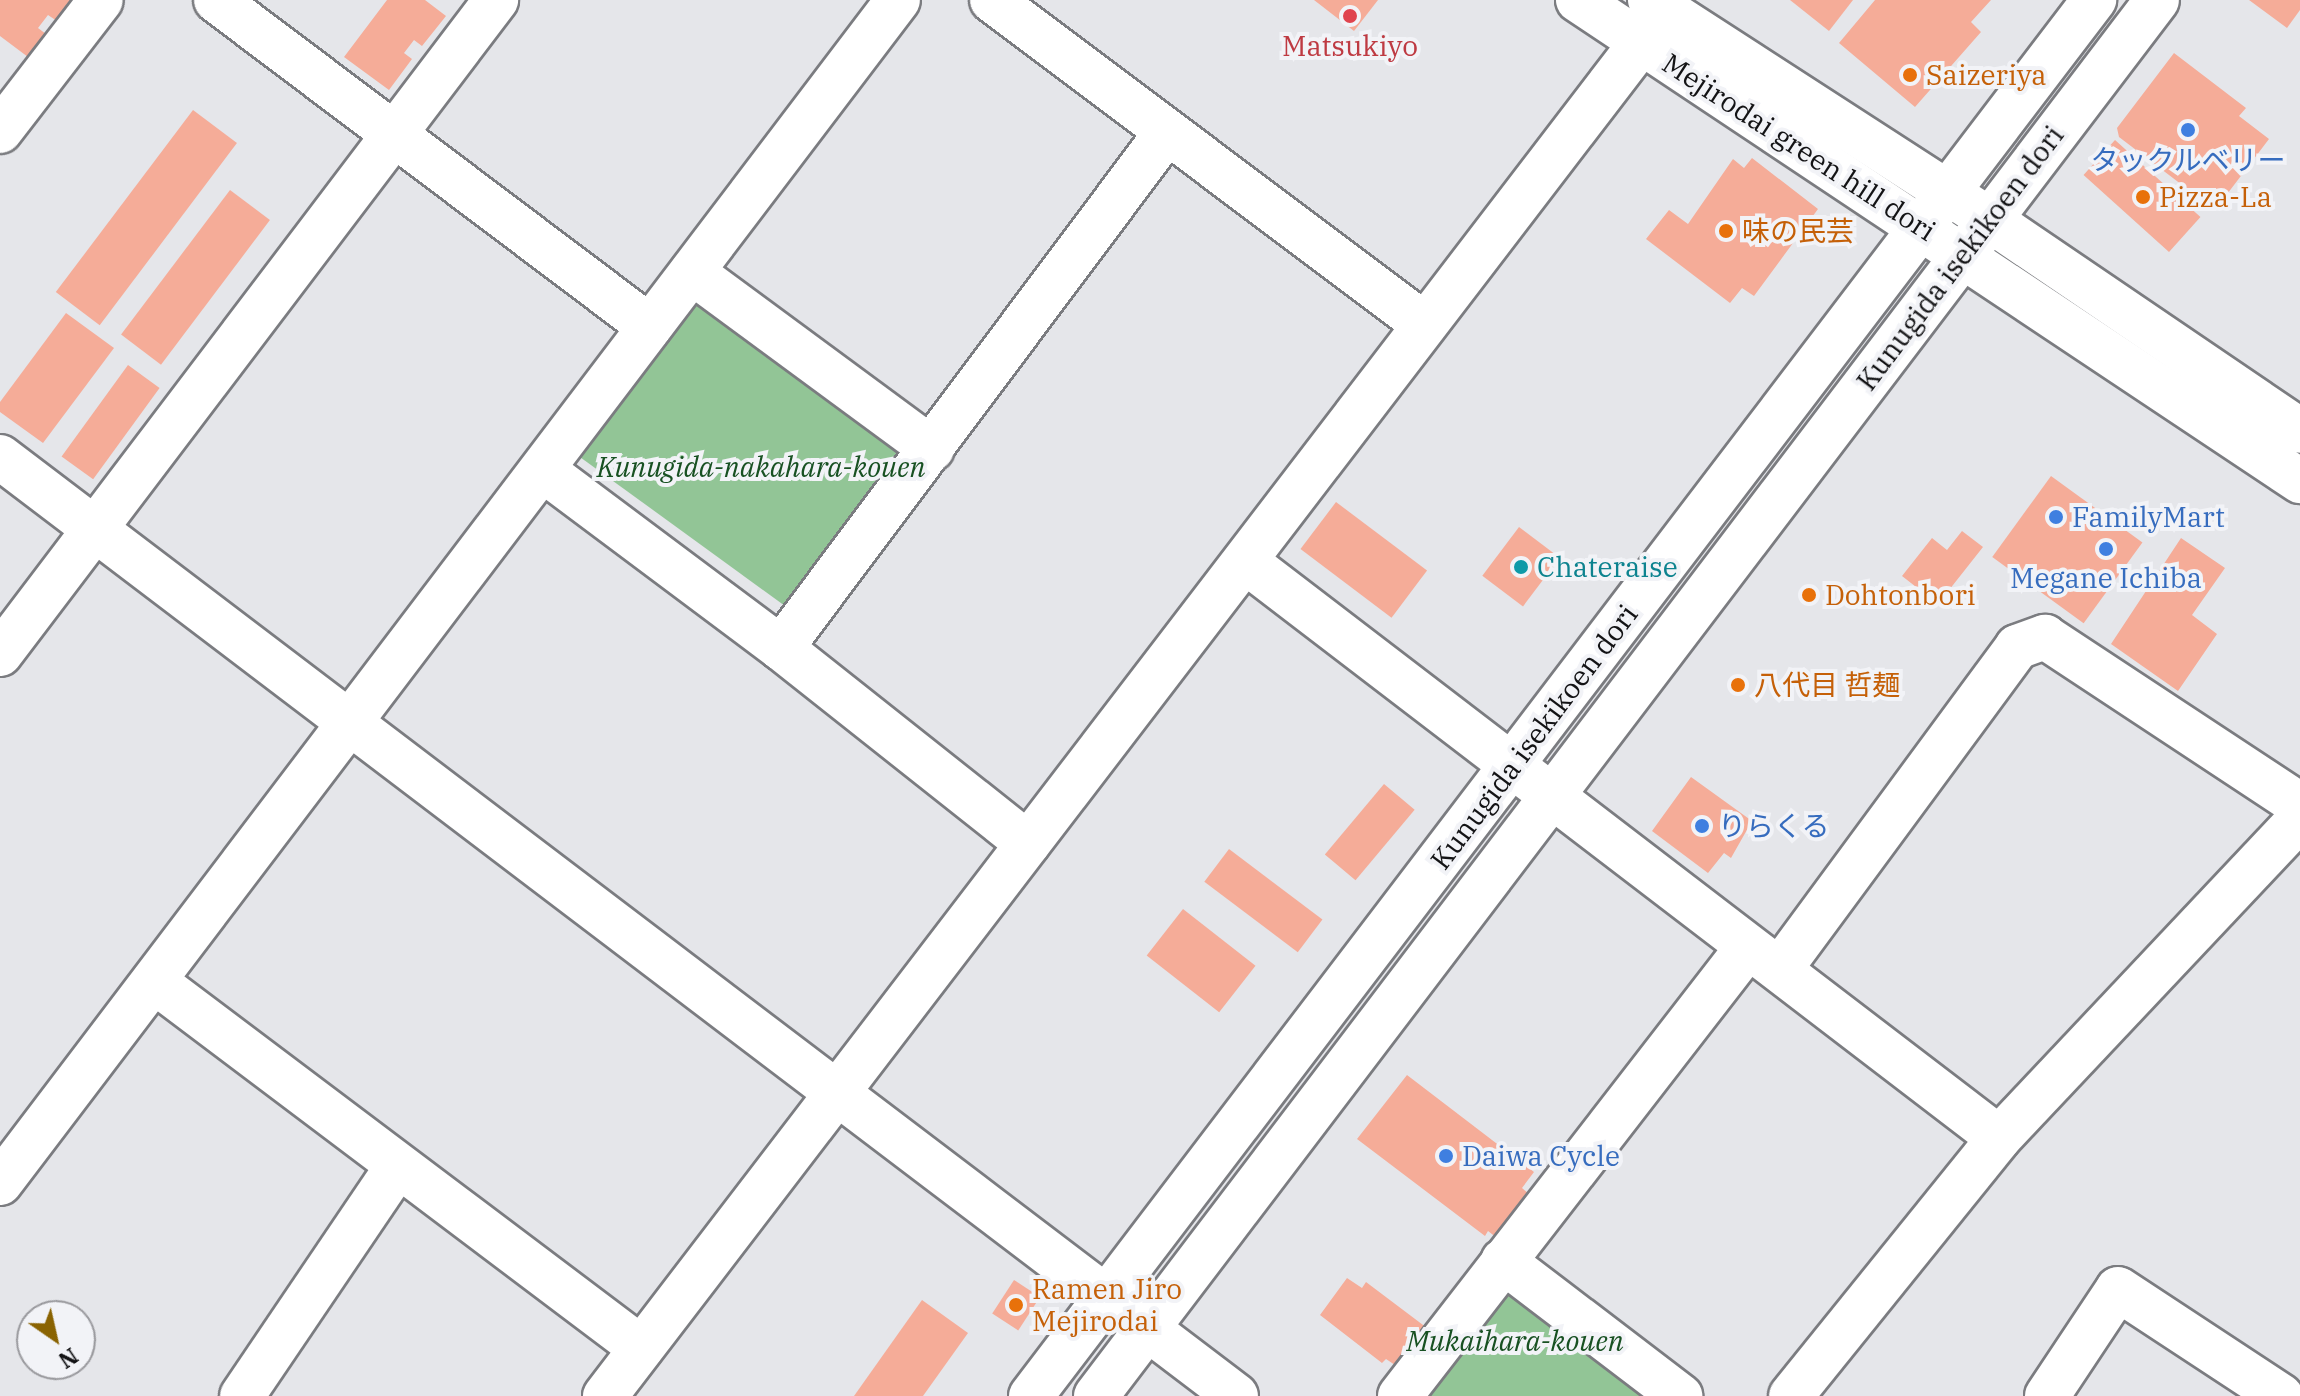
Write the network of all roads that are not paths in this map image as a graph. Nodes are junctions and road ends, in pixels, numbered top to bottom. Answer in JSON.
{"nodes":[{"id":1,"x":101,"y":0,"type":"edge"},
{"id":2,"x":216,"y":0,"type":"edge"},
{"id":3,"x":496,"y":0,"type":"edge"},
{"id":4,"x":898,"y":0,"type":"edge"},
{"id":5,"x":992,"y":0,"type":"edge"},
{"id":6,"x":1578,"y":0,"type":"edge"},
{"id":7,"x":2094,"y":0,"type":"edge"},
{"id":8,"x":2157,"y":0,"type":"edge"},
{"id":9,"x":1658,"y":14,"type":"edge"},
{"id":10,"x":0,"y":131,"type":"edge"},
{"id":11,"x":1167,"y":132,"type":"junction"},
{"id":12,"x":393,"y":136,"type":"junction"},
{"id":13,"x":1934,"y":208,"type":"junction"},
{"id":14,"x":1990,"y":220,"type":"junction"},
{"id":15,"x":1961,"y":254,"type":"junction"},
{"id":16,"x":692,"y":272,"type":"junction"},
{"id":17,"x":1425,"y":325,"type":"junction"},
{"id":18,"x":650,"y":327,"type":"junction"},
{"id":19,"x":2300,"y":431,"type":"edge"},
{"id":20,"x":932,"y":449,"type":"junction"},
{"id":21,"x":0,"y":457,"type":"edge"},
{"id":22,"x":543,"y":470,"type":"junction"},
{"id":23,"x":2300,"y":481,"type":"edge"},
{"id":24,"x":94,"y":528,"type":"junction"},
{"id":25,"x":1245,"y":561,"type":"junction"},
{"id":26,"x":781,"y":648,"type":"junction"},
{"id":27,"x":0,"y":654,"type":"edge"},
{"id":28,"x":351,"y":723,"type":"junction"},
{"id":29,"x":1511,"y":767,"type":"junction"},
{"id":30,"x":1550,"y":796,"type":"junction"},
{"id":31,"x":2300,"y":805,"type":"edge"},
{"id":32,"x":2300,"y":819,"type":"edge"},
{"id":33,"x":1028,"y":844,"type":"junction"},
{"id":34,"x":1763,"y":958,"type":"junction"},
{"id":35,"x":154,"y":981,"type":"junction"},
{"id":36,"x":841,"y":1093,"type":"junction"},
{"id":37,"x":1999,"y":1138,"type":"junction"},
{"id":38,"x":397,"y":1167,"type":"junction"},
{"id":39,"x":0,"y":1183,"type":"edge"},
{"id":40,"x":1503,"y":1261,"type":"junction"},
{"id":41,"x":1106,"y":1298,"type":"junction"},
{"id":42,"x":1147,"y":1329,"type":"junction"},
{"id":43,"x":641,"y":1348,"type":"junction"},
{"id":44,"x":2300,"y":1384,"type":"edge"},
{"id":45,"x":242,"y":1396,"type":"edge"},
{"id":46,"x":605,"y":1396,"type":"edge"},
{"id":47,"x":1031,"y":1396,"type":"edge"},
{"id":48,"x":1096,"y":1396,"type":"edge"},
{"id":49,"x":1236,"y":1396,"type":"edge"},
{"id":50,"x":1400,"y":1396,"type":"edge"},
{"id":51,"x":1680,"y":1396,"type":"edge"},
{"id":52,"x":1791,"y":1396,"type":"edge"},
{"id":53,"x":2047,"y":1396,"type":"edge"},
{"id":54,"x":2281,"y":1396,"type":"edge"},
{"id":55,"x":2292,"y":1396,"type":"edge"}],
"edges":[{"from":1,"to":10,"type":"street"},
{"from":2,"to":12,"type":"street"},
{"from":3,"to":12,"type":"street"},
{"from":4,"to":16,"type":"street"},
{"from":5,"to":11,"type":"street"},
{"from":6,"to":9,"type":"street","name":"Mejirodai green hill dori"},
{"from":7,"to":13,"type":"street","name":"Kunugida isekikoen dori"},
{"from":8,"to":14,"type":"street","name":"Kunugida isekikoen dori"},
{"from":9,"to":13,"type":"street","name":"Mejirodai green hill dori"},
{"from":9,"to":17,"type":"street"},
{"from":11,"to":17,"type":"street"},
{"from":11,"to":20,"type":"street"},
{"from":12,"to":18,"type":"street"},
{"from":12,"to":24,"type":"street"},
{"from":13,"to":14,"type":"street","name":"Mejirodai green hill dori"},
{"from":13,"to":15,"type":"street","name":"Mejirodai green hill dori"},
{"from":13,"to":29,"type":"street","name":"Kunugida isekikoen dori"},
{"from":14,"to":15,"type":"street","name":"Kunugida isekikoen dori"},
{"from":14,"to":19,"type":"street","name":"Mejirodai green hill dori"},
{"from":15,"to":23,"type":"street","name":"Mejirodai green hill dori"},
{"from":15,"to":30,"type":"street","name":"Kunugida isekikoen dori"},
{"from":16,"to":18,"type":"street"},
{"from":16,"to":20,"type":"street"},
{"from":17,"to":25,"type":"street"},
{"from":18,"to":22,"type":"street"},
{"from":20,"to":26,"type":"street"},
{"from":21,"to":24,"type":"street"},
{"from":22,"to":26,"type":"street"},
{"from":22,"to":28,"type":"street"},
{"from":24,"to":27,"type":"street"},
{"from":24,"to":28,"type":"street"},
{"from":25,"to":29,"type":"street"},
{"from":25,"to":33,"type":"street"},
{"from":26,"to":33,"type":"street"},
{"from":28,"to":35,"type":"street"},
{"from":28,"to":36,"type":"street"},
{"from":29,"to":30,"type":"street"},
{"from":29,"to":41,"type":"street","name":"Kunugida isekikoen dori"},
{"from":30,"to":34,"type":"street"},
{"from":30,"to":42,"type":"street","name":"Kunugida isekikoen dori"},
{"from":31,"to":34,"type":"street"},
{"from":32,"to":37,"type":"street"},
{"from":33,"to":36,"type":"street"},
{"from":34,"to":37,"type":"street"},
{"from":34,"to":40,"type":"street"},
{"from":35,"to":38,"type":"street"},
{"from":35,"to":39,"type":"street"},
{"from":36,"to":41,"type":"street"},
{"from":36,"to":43,"type":"street"},
{"from":37,"to":52,"type":"street"},
{"from":38,"to":43,"type":"street"},
{"from":38,"to":45,"type":"street"},
{"from":40,"to":50,"type":"street"},
{"from":40,"to":51,"type":"street"},
{"from":41,"to":42,"type":"street"},
{"from":41,"to":47,"type":"street","name":"Kunugida isekikoen dori"},
{"from":42,"to":48,"type":"street","name":"Kunugida isekikoen dori"},
{"from":42,"to":49,"type":"street"},
{"from":43,"to":46,"type":"street"},
{"from":44,"to":55,"type":"street"},
{"from":53,"to":54,"type":"street"}]}
